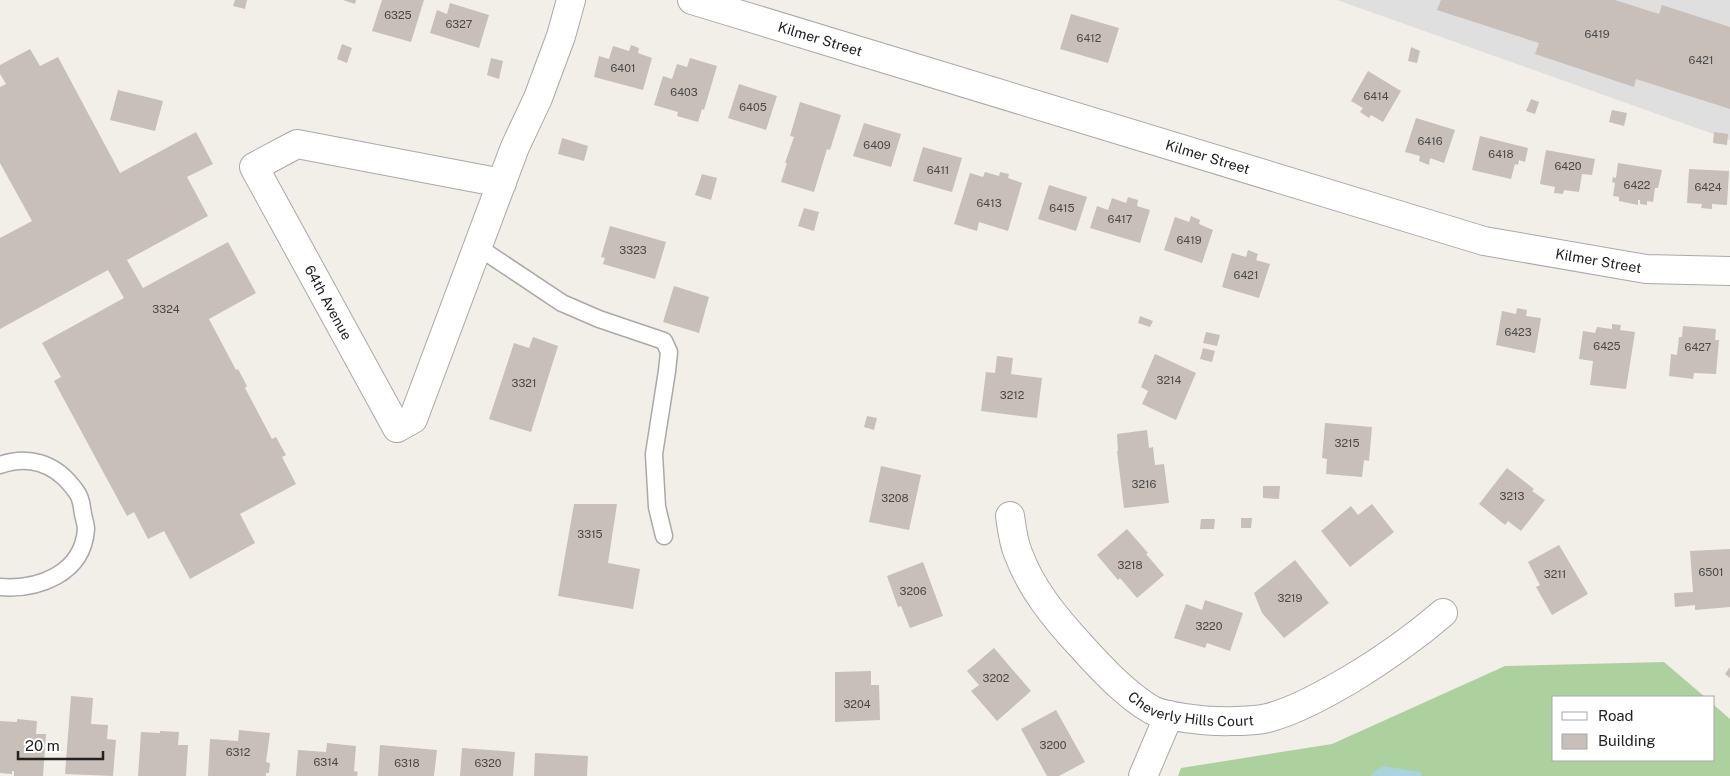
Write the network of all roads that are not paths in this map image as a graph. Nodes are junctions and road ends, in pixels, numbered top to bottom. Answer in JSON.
{"nodes":[{"id":1,"x":571,"y":0,"type":"edge"},
{"id":2,"x":692,"y":0,"type":"edge"},
{"id":3,"x":502,"y":183,"type":"junction"},
{"id":4,"x":478,"y":247,"type":"junction"},
{"id":5,"x":1730,"y":271,"type":"edge"},
{"id":6,"x":0,"y":465,"type":"edge"},
{"id":7,"x":1010,"y":516,"type":"dead end"},
{"id":8,"x":664,"y":536,"type":"dead end"},
{"id":9,"x":0,"y":587,"type":"edge"},
{"id":10,"x":1443,"y":613,"type":"dead end"},
{"id":11,"x":1168,"y":715,"type":"junction"},
{"id":12,"x":1143,"y":776,"type":"edge"}],
"edges":[{"from":1,"to":3,"type":"street","name":"64th Avenue"},
{"from":2,"to":5,"type":"street","name":"Kilmer Street"},
{"from":3,"to":4,"type":"street","name":"64th Avenue"},
{"from":3,"to":4,"type":"street","name":"64th Avenue"},
{"from":4,"to":8,"type":"lane"},
{"from":6,"to":9,"type":"lane"},
{"from":7,"to":11,"type":"street","name":"Cheverly Hills Court"},
{"from":10,"to":11,"type":"street","name":"Cheverly Hills Court"},
{"from":11,"to":12,"type":"street"}]}
